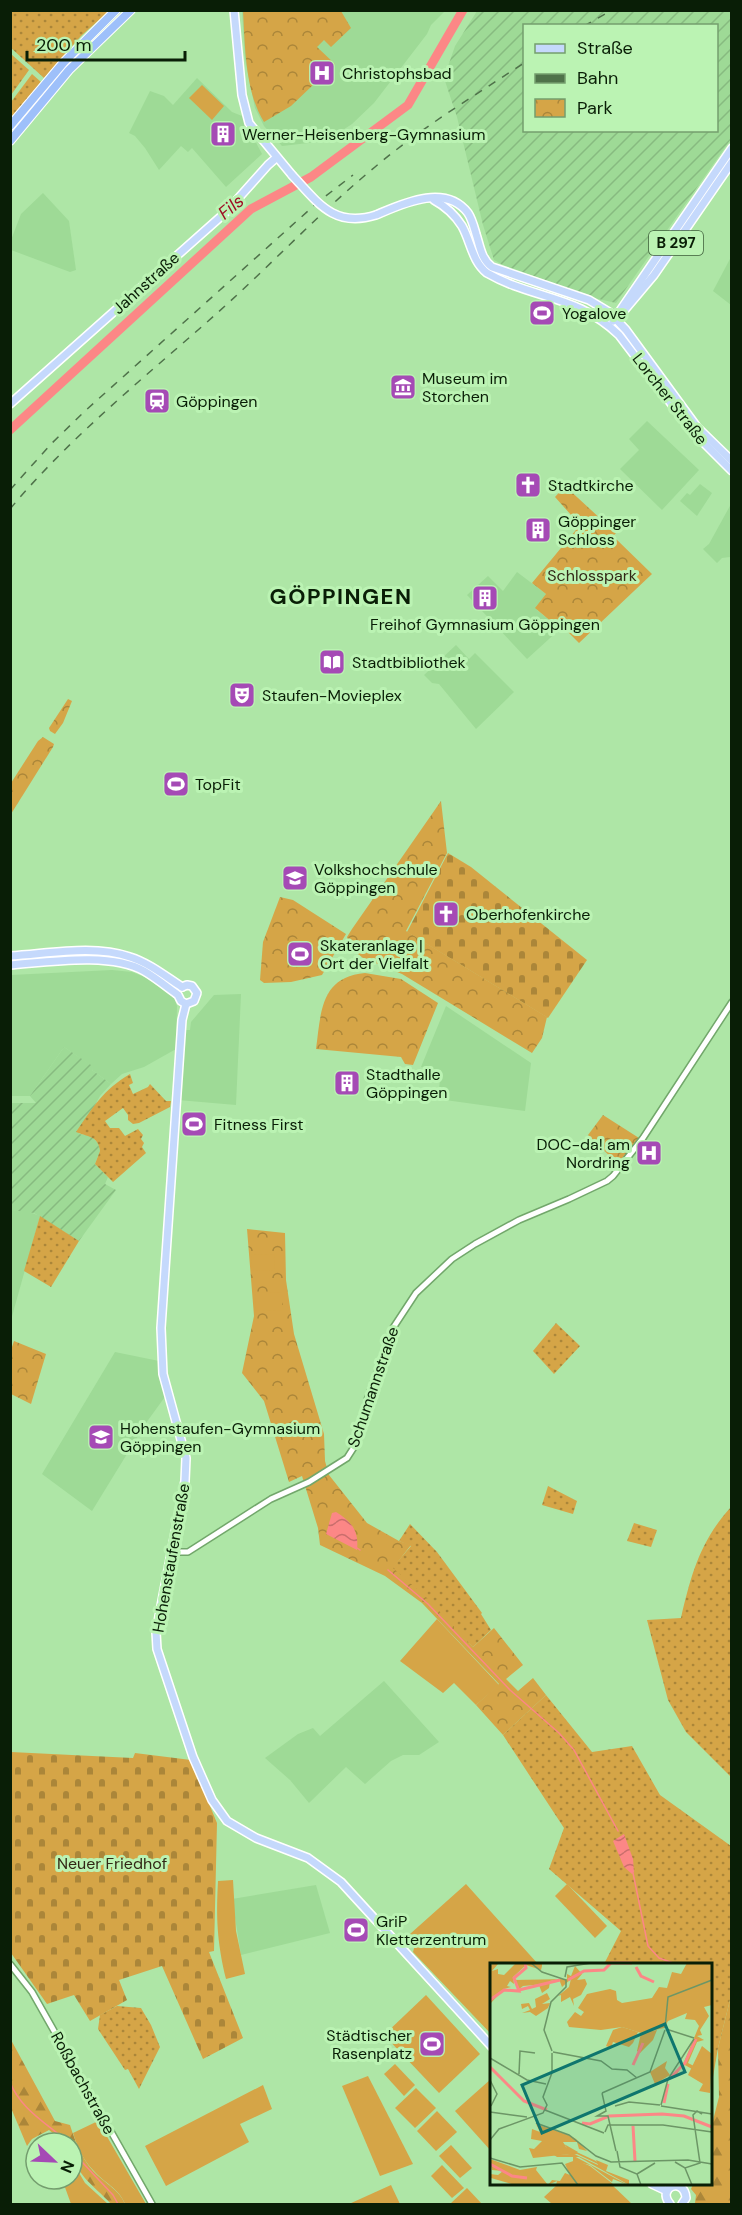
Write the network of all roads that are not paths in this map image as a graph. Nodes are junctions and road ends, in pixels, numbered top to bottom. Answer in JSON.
{"nodes":[{"id":1,"x":116,"y":10,"type":"edge"},
{"id":2,"x":131,"y":10,"type":"edge"},
{"id":3,"x":234,"y":10,"type":"edge"},
{"id":4,"x":10,"y":126,"type":"edge"},
{"id":5,"x":10,"y":141,"type":"edge"},
{"id":6,"x":732,"y":148,"type":"edge"},
{"id":7,"x":276,"y":158,"type":"junction"},
{"id":8,"x":732,"y":162,"type":"edge"},
{"id":9,"x":432,"y":198,"type":"junction"},
{"id":10,"x":497,"y":269,"type":"junction"},
{"id":11,"x":494,"y":276,"type":"junction"},
{"id":12,"x":615,"y":318,"type":"junction"},
{"id":13,"x":609,"y":325,"type":"junction"},
{"id":14,"x":10,"y":404,"type":"edge"},
{"id":15,"x":732,"y":461,"type":"edge"},
{"id":16,"x":732,"y":471,"type":"edge"},
{"id":17,"x":10,"y":956,"type":"edge"},
{"id":18,"x":10,"y":965,"type":"edge"},
{"id":19,"x":182,"y":987,"type":"junction"},
{"id":20,"x":178,"y":995,"type":"junction"},
{"id":21,"x":732,"y":1002,"type":"edge"},
{"id":22,"x":186,"y":1004,"type":"junction"},
{"id":23,"x":172,"y":1552,"type":"junction"},
{"id":24,"x":10,"y":1964,"type":"edge"},
{"id":25,"x":490,"y":2045,"type":"edge"},
{"id":26,"x":654,"y":2185,"type":"edge"},
{"id":27,"x":667,"y":2191,"type":"junction"},
{"id":28,"x":686,"y":2204,"type":"edge"},
{"id":29,"x":152,"y":2205,"type":"edge"},
{"id":30,"x":669,"y":2205,"type":"edge"}],
"edges":[{"from":1,"to":4,"type":"highway"},
{"from":2,"to":5,"type":"highway"},
{"from":3,"to":7,"type":"main road"},
{"from":6,"to":12,"type":"main road","number":"B 297"},
{"from":7,"to":9,"type":"main road","bridge":true},
{"from":7,"to":14,"type":"main road","name":"Jahnstraße"},
{"from":8,"to":12,"type":"main road","number":"B 297"},
{"from":9,"to":10,"type":"main road"},
{"from":9,"to":11,"type":"main road"},
{"from":10,"to":11,"type":"main road"},
{"from":10,"to":12,"type":"main road","name":"Lorcher Straße"},
{"from":11,"to":13,"type":"main road","name":"Lorcher Straße"},
{"from":12,"to":13,"type":"main road","number":"B 297"},
{"from":12,"to":15,"type":"main road","name":"Lorcher Straße"},
{"from":13,"to":16,"type":"main road","name":"Lorcher Straße"},
{"from":17,"to":19,"type":"main road"},
{"from":18,"to":20,"type":"main road"},
{"from":19,"to":20,"type":"main road"},
{"from":19,"to":22,"type":"main road"},
{"from":20,"to":22,"type":"main road"},
{"from":21,"to":23,"type":"street","name":"Schumannstraße"},
{"from":22,"to":23,"type":"main road","name":"Hohenstaufenstraße"},
{"from":23,"to":25,"type":"main road","name":"Hohenstaufenstraße"},
{"from":24,"to":29,"type":"street","name":"Roßbachstraße"},
{"from":26,"to":27,"type":"main road"},
{"from":27,"to":28,"type":"main road"},
{"from":27,"to":30,"type":"main road"}]}
